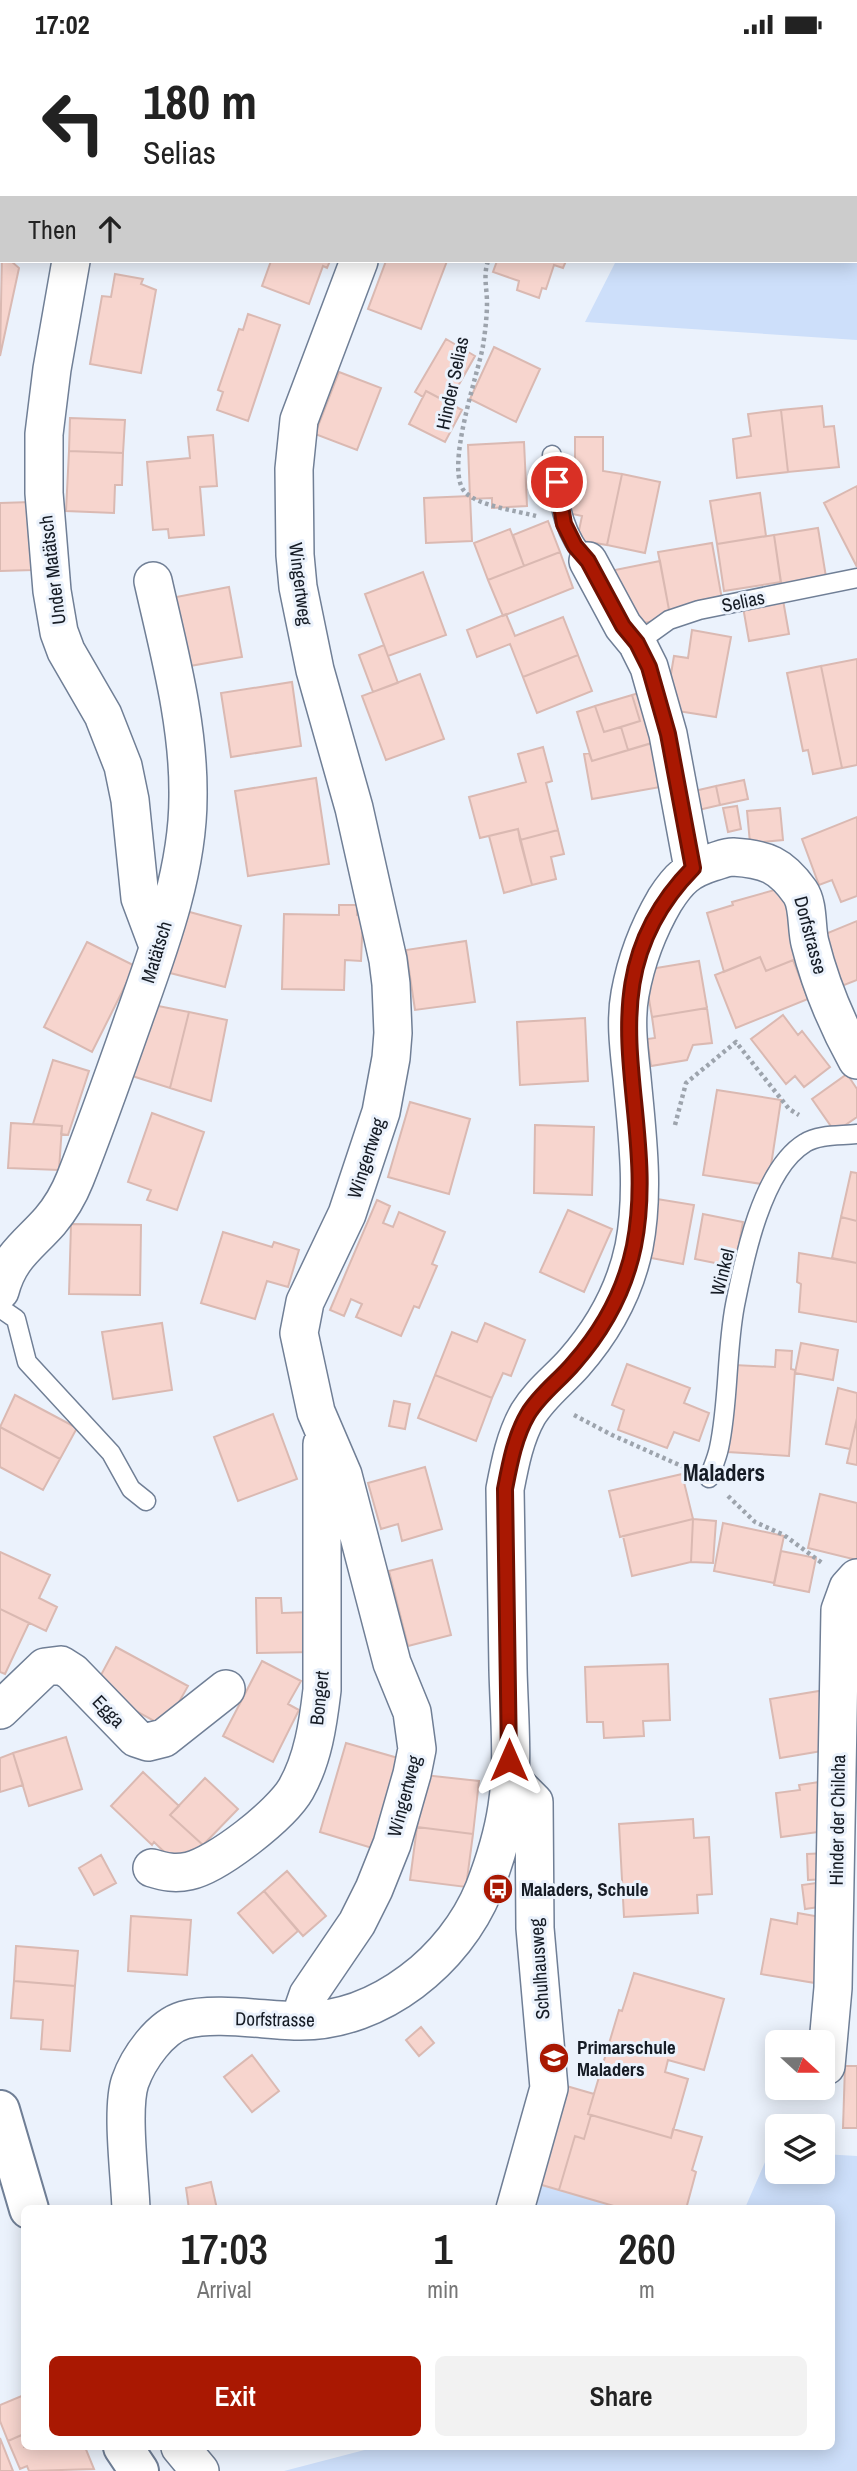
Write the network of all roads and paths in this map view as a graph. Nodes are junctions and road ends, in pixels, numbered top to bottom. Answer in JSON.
{"nodes":[{"id":1,"x":71,"y":263,"type":"edge"},
{"id":2,"x":358,"y":263,"type":"edge"},
{"id":3,"x":487,"y":263,"type":"edge"},
{"id":4,"x":552,"y":455,"type":"dead end"},
{"id":5,"x":564,"y":524,"type":"junction"},
{"id":6,"x":588,"y":561,"type":"joint"},
{"id":7,"x":857,"y":577,"type":"edge"},
{"id":8,"x":153,"y":581,"type":"dead end"},
{"id":9,"x":637,"y":643,"type":"junction"},
{"id":10,"x":693,"y":868,"type":"junction"},
{"id":11,"x":158,"y":946,"type":"junction"},
{"id":12,"x":857,"y":1061,"type":"edge"},
{"id":13,"x":674,"y":1129,"type":"dead end"},
{"id":14,"x":857,"y":1134,"type":"edge"},
{"id":15,"x":834,"y":1137,"type":"junction"},
{"id":16,"x":0,"y":1291,"type":"edge"},
{"id":17,"x":0,"y":1308,"type":"edge"},
{"id":18,"x":321,"y":1429,"type":"junction"},
{"id":19,"x":709,"y":1478,"type":"dead end"},
{"id":20,"x":146,"y":1501,"type":"dead end"},
{"id":21,"x":857,"y":1578,"type":"edge"},
{"id":22,"x":226,"y":1689,"type":"dead end"},
{"id":23,"x":0,"y":1710,"type":"edge"},
{"id":24,"x":509,"y":1777,"type":"junction"},
{"id":25,"x":152,"y":1868,"type":"dead end"},
{"id":26,"x":299,"y":2021,"type":"junction"},
{"id":27,"x":829,"y":2030,"type":"edge"},
{"id":28,"x":0,"y":2110,"type":"edge"},
{"id":29,"x":28,"y":2205,"type":"edge"},
{"id":30,"x":131,"y":2205,"type":"edge"},
{"id":31,"x":516,"y":2205,"type":"edge"},
{"id":32,"x":124,"y":2450,"type":"edge"},
{"id":33,"x":182,"y":2450,"type":"edge"},
{"id":34,"x":139,"y":2471,"type":"edge"},
{"id":35,"x":200,"y":2471,"type":"edge"}],
"edges":[{"from":1,"to":11,"type":"street","name":"Under Matätsch"},
{"from":2,"to":18,"type":"street","name":"Wingertweg"},
{"from":3,"to":5,"type":"path","name":"Hinder Selias"},
{"from":4,"to":5,"type":"lane"},
{"from":5,"to":6,"type":"lane"},
{"from":6,"to":9,"type":"street"},
{"from":7,"to":9,"type":"lane","name":"Selias"},
{"from":8,"to":11,"type":"street","name":"Matätsch"},
{"from":9,"to":10,"type":"street"},
{"from":10,"to":12,"type":"street","name":"Dorfstrasse"},
{"from":10,"to":24,"type":"street","name":"Dorfstrasse"},
{"from":11,"to":16,"type":"street","name":"Matätsch"},
{"from":13,"to":15,"type":"path"},
{"from":14,"to":15,"type":"lane","name":"Winkel"},
{"from":15,"to":19,"type":"lane","name":"Winkel"},
{"from":17,"to":20,"type":"lane"},
{"from":18,"to":25,"type":"street","name":"Bongert"},
{"from":18,"to":26,"type":"street","name":"Wingertweg"},
{"from":21,"to":27,"type":"street","name":"Hinder der Chilcha"},
{"from":22,"to":23,"type":"street","name":"Egga"},
{"from":24,"to":26,"type":"street","name":"Dorfstrasse"},
{"from":24,"to":31,"type":"street","name":"Schulhausweg"},
{"from":26,"to":30,"type":"street","name":"Dorfstrasse"},
{"from":28,"to":29,"type":"main road"},
{"from":32,"to":34,"type":"main road"},
{"from":33,"to":35,"type":"street"}]}
